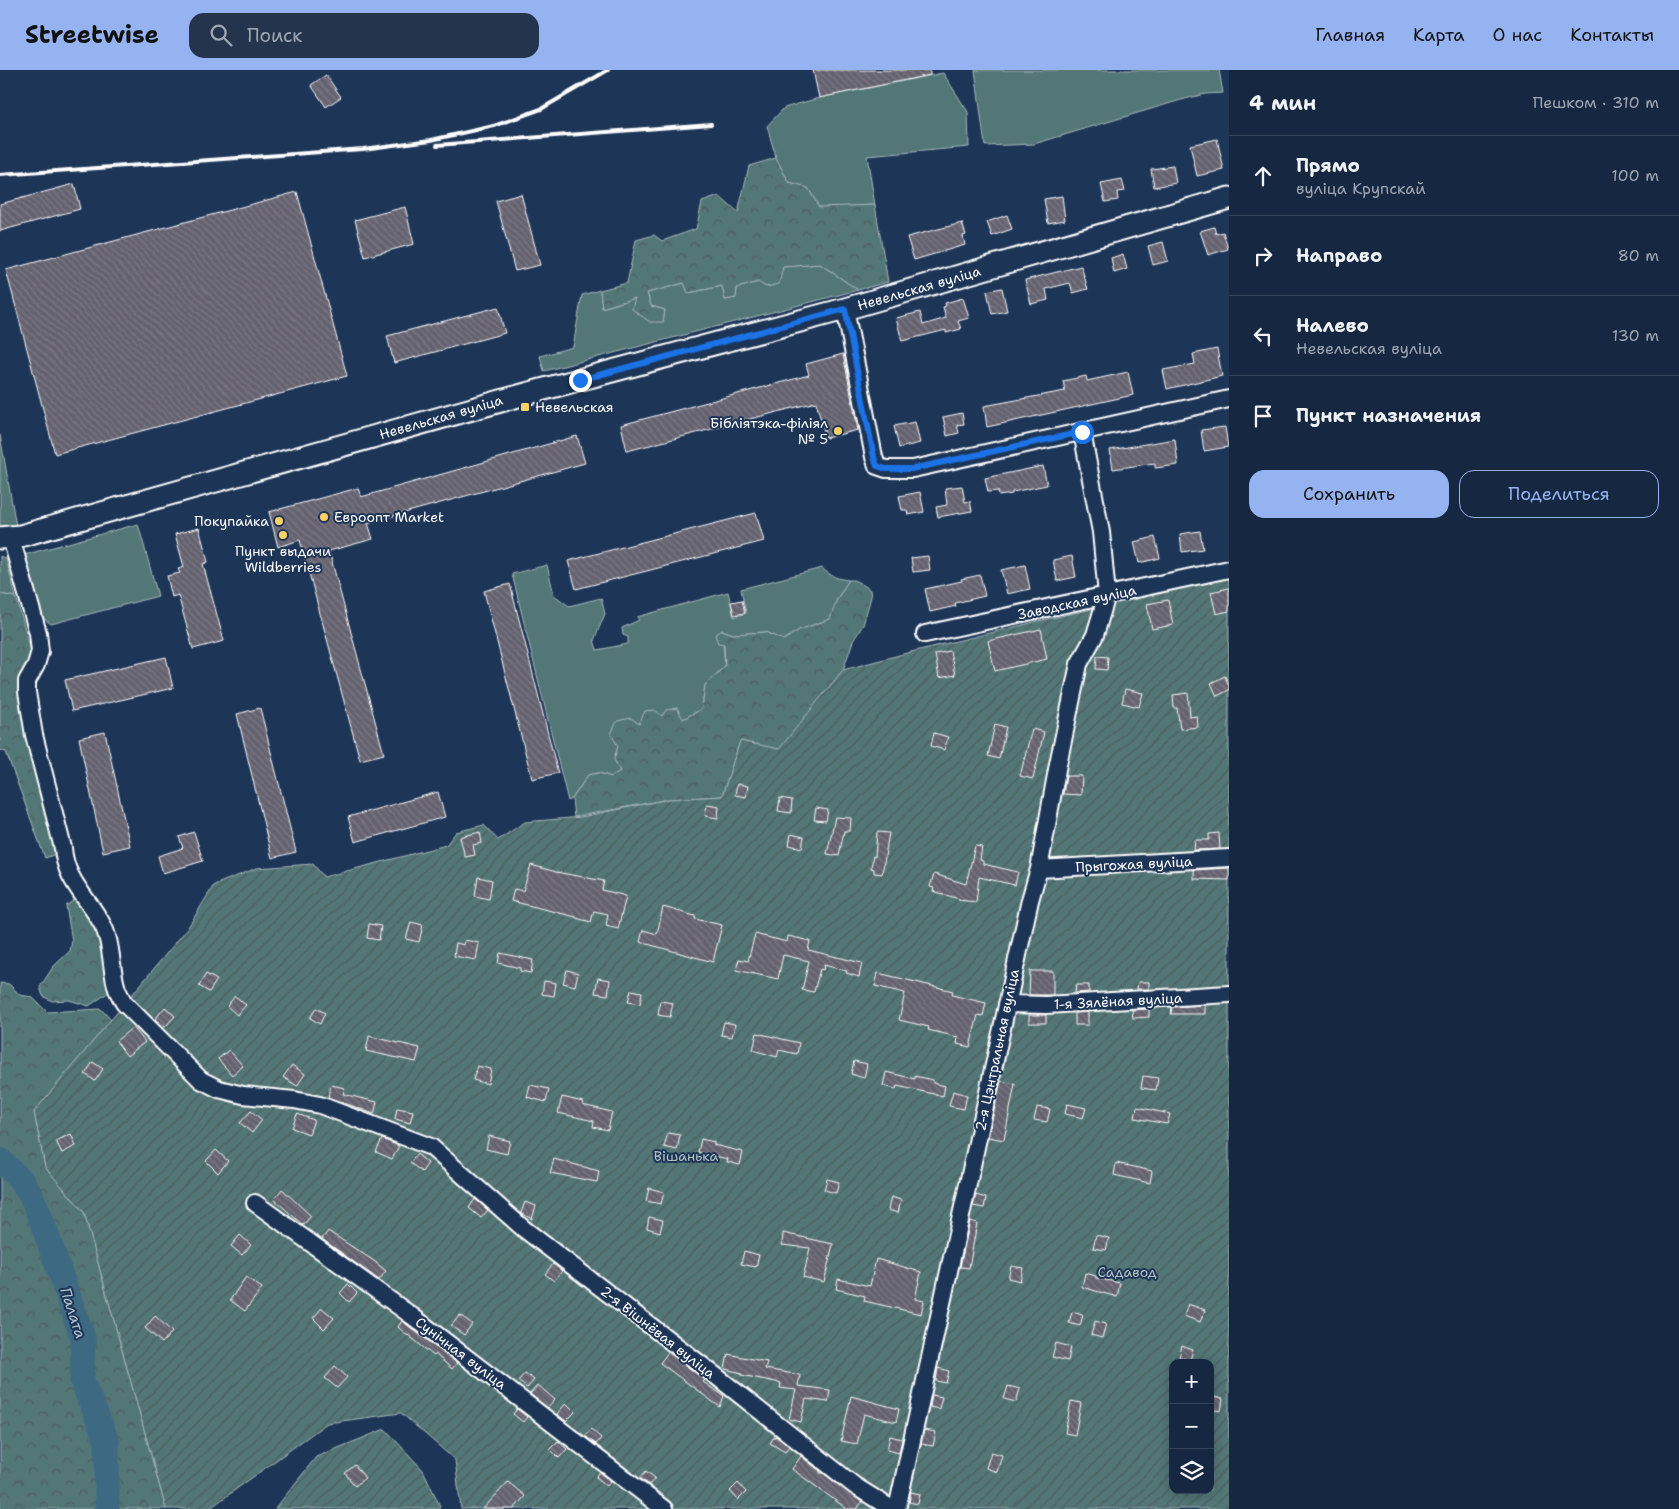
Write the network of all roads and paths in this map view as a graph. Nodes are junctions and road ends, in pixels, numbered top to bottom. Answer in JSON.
{"nodes":[{"id":1,"x":1229,"y":198,"type":"edge"},
{"id":2,"x":845,"y":309,"type":"junction"},
{"id":3,"x":1229,"y":399,"type":"edge"},
{"id":4,"x":1082,"y":432,"type":"junction"},
{"id":5,"x":6,"y":538,"type":"edge"},
{"id":6,"x":1229,"y":569,"type":"edge"},
{"id":7,"x":1107,"y":595,"type":"junction"},
{"id":8,"x":925,"y":634,"type":"dead end"},
{"id":9,"x":1229,"y":858,"type":"edge"},
{"id":10,"x":1039,"y":869,"type":"junction"},
{"id":11,"x":1229,"y":994,"type":"edge"},
{"id":12,"x":1007,"y":1004,"type":"junction"},
{"id":13,"x":254,"y":1203,"type":"dead end"},
{"id":14,"x":664,"y":1509,"type":"edge"},
{"id":15,"x":892,"y":1509,"type":"edge"},
{"id":16,"x":897,"y":1509,"type":"edge"}],
"edges":[{"from":1,"to":2,"type":"street","name":"Невельская вуліца"},
{"from":2,"to":4,"type":"street"},
{"from":2,"to":5,"type":"street","name":"Невельская вуліца"},
{"from":3,"to":4,"type":"street"},
{"from":4,"to":7,"type":"street"},
{"from":5,"to":15,"type":"street","name":"2-я Вішнёвая вуліца"},
{"from":6,"to":7,"type":"street","name":"Заводская вуліца"},
{"from":7,"to":8,"type":"street","name":"Заводская вуліца"},
{"from":7,"to":10,"type":"street","name":"2-я Цэнтральная вуліца"},
{"from":9,"to":10,"type":"street","name":"Прыгожая вуліца"},
{"from":10,"to":12,"type":"street","name":"2-я Цэнтральная вуліца"},
{"from":11,"to":12,"type":"street","name":"1-я Зялёная вуліца"},
{"from":12,"to":16,"type":"street","name":"2-я Цэнтральная вуліца"},
{"from":13,"to":14,"type":"street","name":"Сунічная вуліца"}]}
